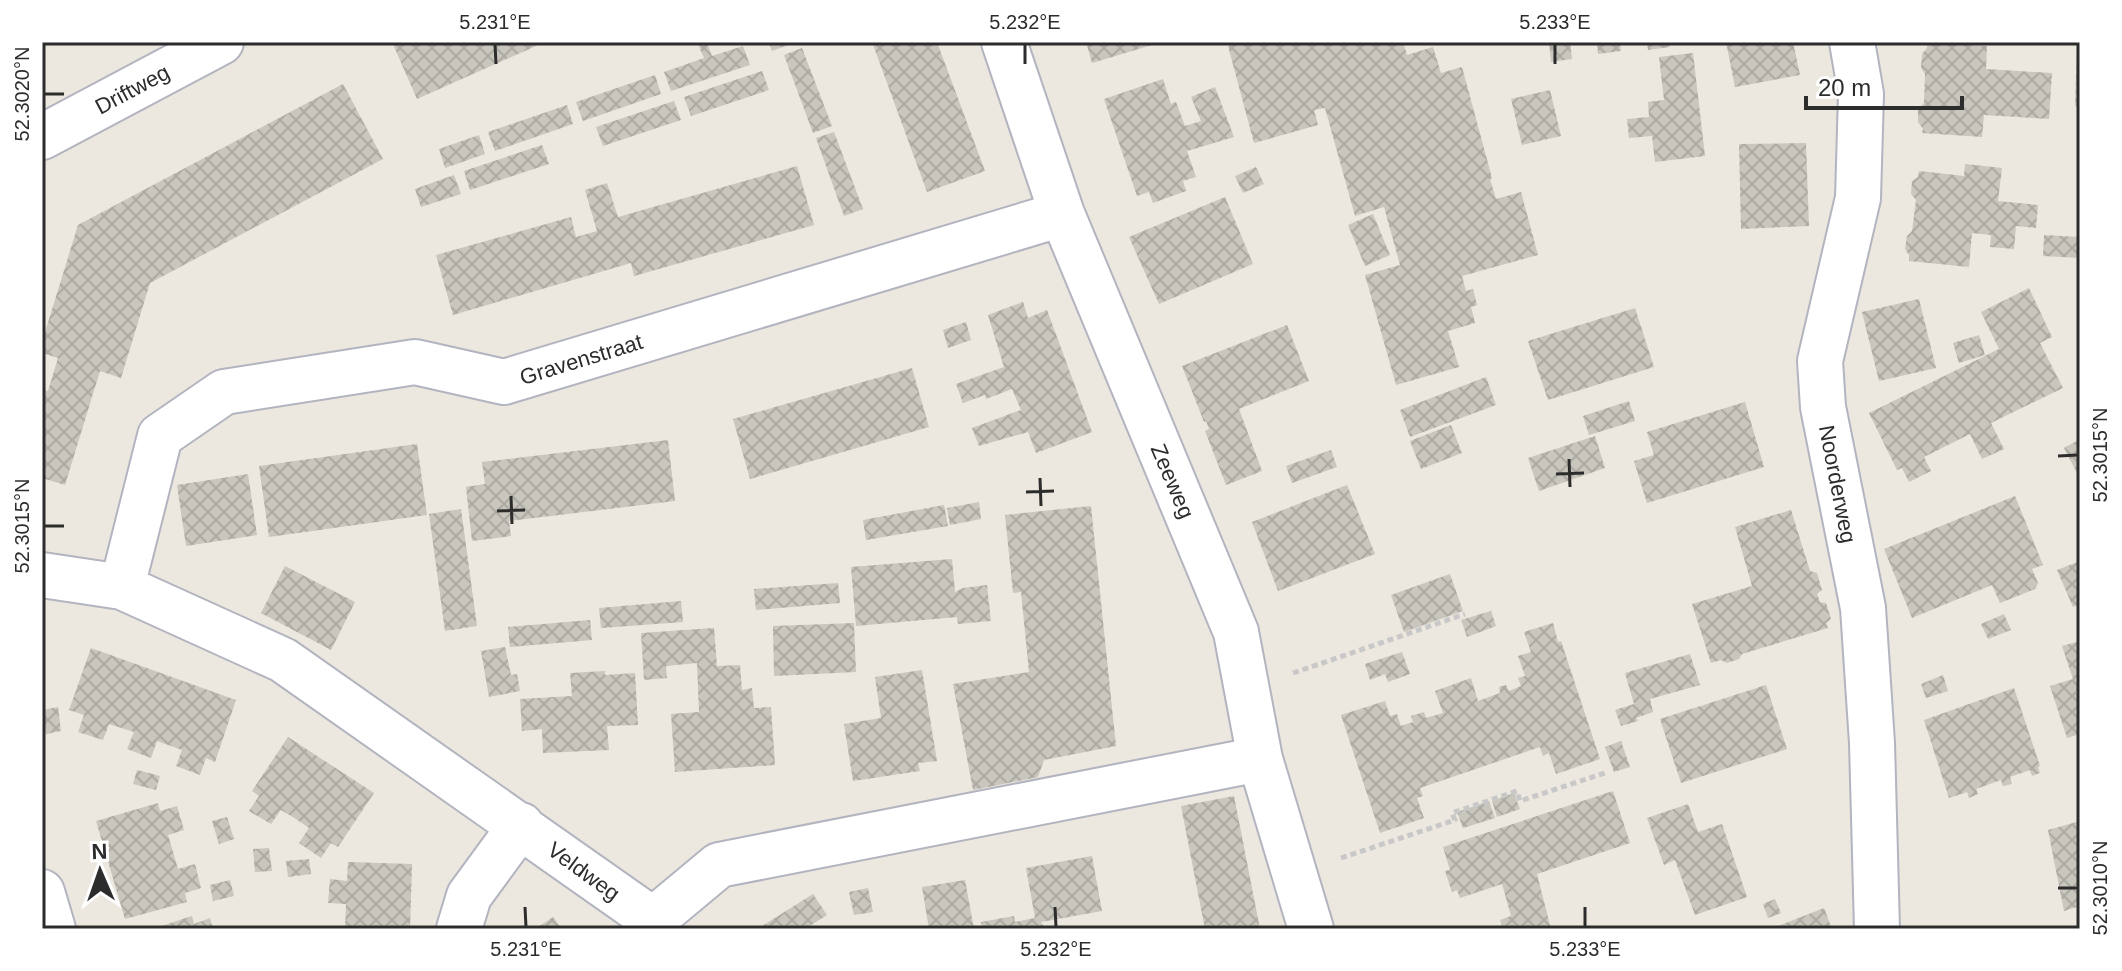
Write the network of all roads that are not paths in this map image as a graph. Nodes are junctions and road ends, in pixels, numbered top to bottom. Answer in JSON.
{"nodes":[{"id":1,"x":221,"y":42,"type":"edge"},
{"id":2,"x":1004,"y":42,"type":"edge"},
{"id":3,"x":1852,"y":42,"type":"edge"},
{"id":4,"x":42,"y":137,"type":"edge"},
{"id":5,"x":1062,"y":214,"type":"junction"},
{"id":6,"x":42,"y":575,"type":"edge"},
{"id":7,"x":122,"y":587,"type":"junction"},
{"id":8,"x":1260,"y":759,"type":"junction"},
{"id":9,"x":521,"y":825,"type":"junction"},
{"id":10,"x":42,"y":892,"type":"edge"},
{"id":11,"x":655,"y":924,"type":"edge"},
{"id":12,"x":53,"y":929,"type":"edge"},
{"id":13,"x":459,"y":929,"type":"edge"},
{"id":14,"x":1311,"y":929,"type":"edge"},
{"id":15,"x":1877,"y":929,"type":"edge"}],
"edges":[{"from":1,"to":4,"type":"street","name":"Driftweg"},
{"from":2,"to":5,"type":"street","name":"Zeeweg"},
{"from":3,"to":15,"type":"street","name":"Noorderweg"},
{"from":5,"to":7,"type":"street","name":"Gravenstraat"},
{"from":5,"to":8,"type":"street","name":"Zeeweg"},
{"from":6,"to":7,"type":"street","name":"Veldweg"},
{"from":7,"to":9,"type":"street","name":"Veldweg"},
{"from":8,"to":11,"type":"street","name":"Veldweg"},
{"from":8,"to":14,"type":"street","name":"Zeeweg"},
{"from":9,"to":11,"type":"street","name":"Veldweg"},
{"from":9,"to":13,"type":"street"},
{"from":10,"to":12,"type":"street"}]}
